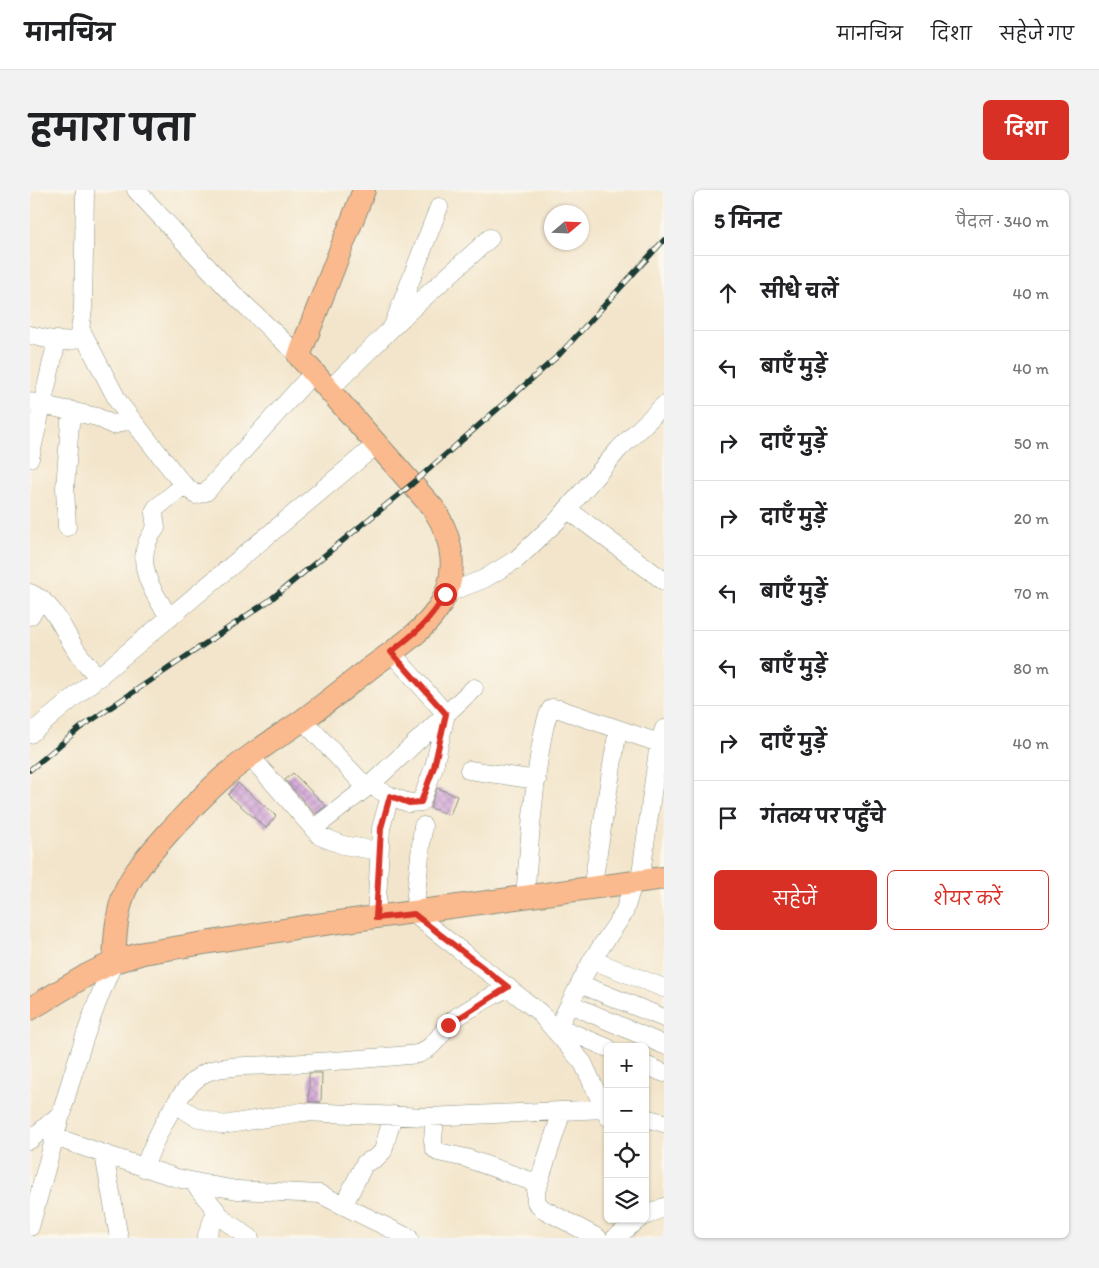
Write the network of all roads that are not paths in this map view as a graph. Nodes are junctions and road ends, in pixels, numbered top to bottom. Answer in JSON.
{"nodes":[{"id":1,"x":85,"y":190,"type":"edge"},
{"id":2,"x":136,"y":190,"type":"edge"},
{"id":3,"x":364,"y":190,"type":"edge"},
{"id":4,"x":439,"y":207,"type":"dead end"},
{"id":5,"x":490,"y":238,"type":"dead end"},
{"id":6,"x":392,"y":328,"type":"junction"},
{"id":7,"x":82,"y":330,"type":"junction"},
{"id":8,"x":30,"y":335,"type":"edge"},
{"id":9,"x":57,"y":340,"type":"junction"},
{"id":10,"x":306,"y":365,"type":"junction"},
{"id":11,"x":329,"y":390,"type":"junction"},
{"id":12,"x":36,"y":404,"type":"edge"},
{"id":13,"x":664,"y":405,"type":"edge"},
{"id":14,"x":71,"y":410,"type":"junction"},
{"id":15,"x":131,"y":419,"type":"junction"},
{"id":16,"x":376,"y":445,"type":"junction"},
{"id":17,"x":30,"y":458,"type":"edge"},
{"id":18,"x":184,"y":485,"type":"junction"},
{"id":19,"x":567,"y":509,"type":"junction"},
{"id":20,"x":67,"y":527,"type":"dead end"},
{"id":21,"x":664,"y":581,"type":"edge"},
{"id":22,"x":445,"y":594,"type":"junction"},
{"id":23,"x":36,"y":596,"type":"edge"},
{"id":24,"x":30,"y":616,"type":"edge"},
{"id":25,"x":170,"y":618,"type":"junction"},
{"id":26,"x":391,"y":652,"type":"junction"},
{"id":27,"x":99,"y":678,"type":"junction"},
{"id":28,"x":474,"y":688,"type":"dead end"},
{"id":29,"x":446,"y":714,"type":"junction"},
{"id":30,"x":303,"y":720,"type":"junction"},
{"id":31,"x":618,"y":729,"type":"junction"},
{"id":32,"x":30,"y":734,"type":"edge"},
{"id":33,"x":661,"y":736,"type":"edge"},
{"id":34,"x":250,"y":756,"type":"junction"},
{"id":35,"x":469,"y":770,"type":"dead end"},
{"id":36,"x":536,"y":780,"type":"junction"},
{"id":37,"x":369,"y":786,"type":"junction"},
{"id":38,"x":390,"y":796,"type":"junction"},
{"id":39,"x":423,"y":826,"type":"dead end"},
{"id":40,"x":313,"y":829,"type":"junction"},
{"id":41,"x":380,"y":851,"type":"junction"},
{"id":42,"x":664,"y":878,"type":"edge"},
{"id":43,"x":636,"y":882,"type":"junction"},
{"id":44,"x":592,"y":889,"type":"junction"},
{"id":45,"x":525,"y":898,"type":"junction"},
{"id":46,"x":414,"y":914,"type":"junction"},
{"id":47,"x":376,"y":918,"type":"junction"},
{"id":48,"x":592,"y":960,"type":"junction"},
{"id":49,"x":114,"y":962,"type":"junction"},
{"id":50,"x":580,"y":984,"type":"junction"},
{"id":51,"x":508,"y":987,"type":"junction"},
{"id":52,"x":664,"y":988,"type":"edge"},
{"id":53,"x":570,"y":1004,"type":"junction"},
{"id":54,"x":30,"y":1009,"type":"edge"},
{"id":55,"x":664,"y":1018,"type":"edge"},
{"id":56,"x":553,"y":1025,"type":"junction"},
{"id":57,"x":664,"y":1045,"type":"edge"},
{"id":58,"x":604,"y":1046,"type":"edge"},
{"id":59,"x":649,"y":1067,"type":"edge"},
{"id":60,"x":664,"y":1073,"type":"edge"},
{"id":61,"x":175,"y":1104,"type":"junction"},
{"id":62,"x":604,"y":1109,"type":"edge"},
{"id":63,"x":562,"y":1111,"type":"junction"},
{"id":64,"x":63,"y":1112,"type":"junction"},
{"id":65,"x":604,"y":1113,"type":"edge"},
{"id":66,"x":393,"y":1115,"type":"junction"},
{"id":67,"x":435,"y":1117,"type":"junction"},
{"id":68,"x":649,"y":1119,"type":"edge"},
{"id":69,"x":664,"y":1123,"type":"edge"},
{"id":70,"x":55,"y":1137,"type":"junction"},
{"id":71,"x":30,"y":1140,"type":"edge"},
{"id":72,"x":104,"y":1154,"type":"junction"},
{"id":73,"x":144,"y":1168,"type":"junction"},
{"id":74,"x":193,"y":1182,"type":"junction"},
{"id":75,"x":538,"y":1184,"type":"junction"},
{"id":76,"x":344,"y":1204,"type":"junction"},
{"id":77,"x":664,"y":1207,"type":"edge"},
{"id":78,"x":216,"y":1211,"type":"junction"},
{"id":79,"x":649,"y":1214,"type":"edge"},
{"id":80,"x":634,"y":1223,"type":"edge"},
{"id":81,"x":30,"y":1228,"type":"edge"},
{"id":82,"x":383,"y":1232,"type":"edge"},
{"id":83,"x":119,"y":1238,"type":"edge"},
{"id":84,"x":206,"y":1238,"type":"edge"},
{"id":85,"x":250,"y":1238,"type":"edge"},
{"id":86,"x":409,"y":1238,"type":"edge"},
{"id":87,"x":598,"y":1238,"type":"edge"},
{"id":88,"x":615,"y":1238,"type":"edge"}],
"edges":[{"from":1,"to":7,"type":"street"},
{"from":2,"to":10,"type":"street"},
{"from":3,"to":10,"type":"main road"},
{"from":4,"to":6,"type":"street"},
{"from":5,"to":6,"type":"street"},
{"from":6,"to":11,"type":"street"},
{"from":7,"to":9,"type":"street"},
{"from":7,"to":15,"type":"street"},
{"from":8,"to":9,"type":"street"},
{"from":9,"to":12,"type":"street"},
{"from":10,"to":11,"type":"main road"},
{"from":10,"to":18,"type":"street"},
{"from":11,"to":16,"type":"main road"},
{"from":12,"to":14,"type":"street"},
{"from":12,"to":17,"type":"street"},
{"from":13,"to":19,"type":"street"},
{"from":14,"to":15,"type":"street"},
{"from":14,"to":20,"type":"street"},
{"from":15,"to":18,"type":"street"},
{"from":16,"to":22,"type":"main road"},
{"from":16,"to":25,"type":"street"},
{"from":18,"to":25,"type":"street"},
{"from":19,"to":21,"type":"street"},
{"from":19,"to":22,"type":"street"},
{"from":22,"to":26,"type":"main road"},
{"from":23,"to":24,"type":"street"},
{"from":23,"to":27,"type":"street"},
{"from":25,"to":27,"type":"street"},
{"from":26,"to":29,"type":"street"},
{"from":26,"to":30,"type":"main road"},
{"from":27,"to":32,"type":"street"},
{"from":28,"to":29,"type":"street"},
{"from":29,"to":37,"type":"street"},
{"from":29,"to":38,"type":"street"},
{"from":30,"to":34,"type":"main road"},
{"from":30,"to":37,"type":"street"},
{"from":31,"to":33,"type":"street"},
{"from":31,"to":36,"type":"street"},
{"from":31,"to":44,"type":"street"},
{"from":33,"to":43,"type":"street"},
{"from":34,"to":40,"type":"street"},
{"from":34,"to":49,"type":"main road"},
{"from":35,"to":36,"type":"street"},
{"from":36,"to":45,"type":"street"},
{"from":37,"to":38,"type":"street"},
{"from":37,"to":40,"type":"street"},
{"from":38,"to":41,"type":"street"},
{"from":39,"to":46,"type":"street"},
{"from":40,"to":41,"type":"street"},
{"from":41,"to":47,"type":"street"},
{"from":42,"to":43,"type":"main road"},
{"from":43,"to":44,"type":"main road"},
{"from":43,"to":48,"type":"street"},
{"from":44,"to":45,"type":"main road"},
{"from":45,"to":46,"type":"main road"},
{"from":46,"to":47,"type":"main road"},
{"from":46,"to":51,"type":"street"},
{"from":47,"to":49,"type":"main road"},
{"from":48,"to":50,"type":"street"},
{"from":48,"to":52,"type":"street"},
{"from":49,"to":54,"type":"main road"},
{"from":49,"to":64,"type":"street"},
{"from":50,"to":53,"type":"street"},
{"from":50,"to":55,"type":"street"},
{"from":51,"to":56,"type":"street"},
{"from":51,"to":61,"type":"street"},
{"from":53,"to":56,"type":"street"},
{"from":53,"to":57,"type":"street"},
{"from":56,"to":58,"type":"street"},
{"from":56,"to":62,"type":"street"},
{"from":59,"to":60,"type":"street"},
{"from":61,"to":66,"type":"street"},
{"from":61,"to":73,"type":"street"},
{"from":63,"to":65,"type":"street"},
{"from":63,"to":67,"type":"street"},
{"from":63,"to":75,"type":"street"},
{"from":64,"to":70,"type":"street"},
{"from":64,"to":71,"type":"street"},
{"from":66,"to":67,"type":"street"},
{"from":66,"to":76,"type":"street"},
{"from":67,"to":75,"type":"street"},
{"from":68,"to":69,"type":"street"},
{"from":70,"to":72,"type":"street"},
{"from":70,"to":81,"type":"street"},
{"from":72,"to":73,"type":"street"},
{"from":72,"to":83,"type":"street"},
{"from":73,"to":74,"type":"street"},
{"from":74,"to":76,"type":"street"},
{"from":74,"to":78,"type":"street"},
{"from":75,"to":87,"type":"street"},
{"from":76,"to":82,"type":"street"},
{"from":77,"to":79,"type":"street"},
{"from":78,"to":84,"type":"street"},
{"from":78,"to":85,"type":"street"},
{"from":80,"to":88,"type":"street"},
{"from":82,"to":86,"type":"street"}]}
